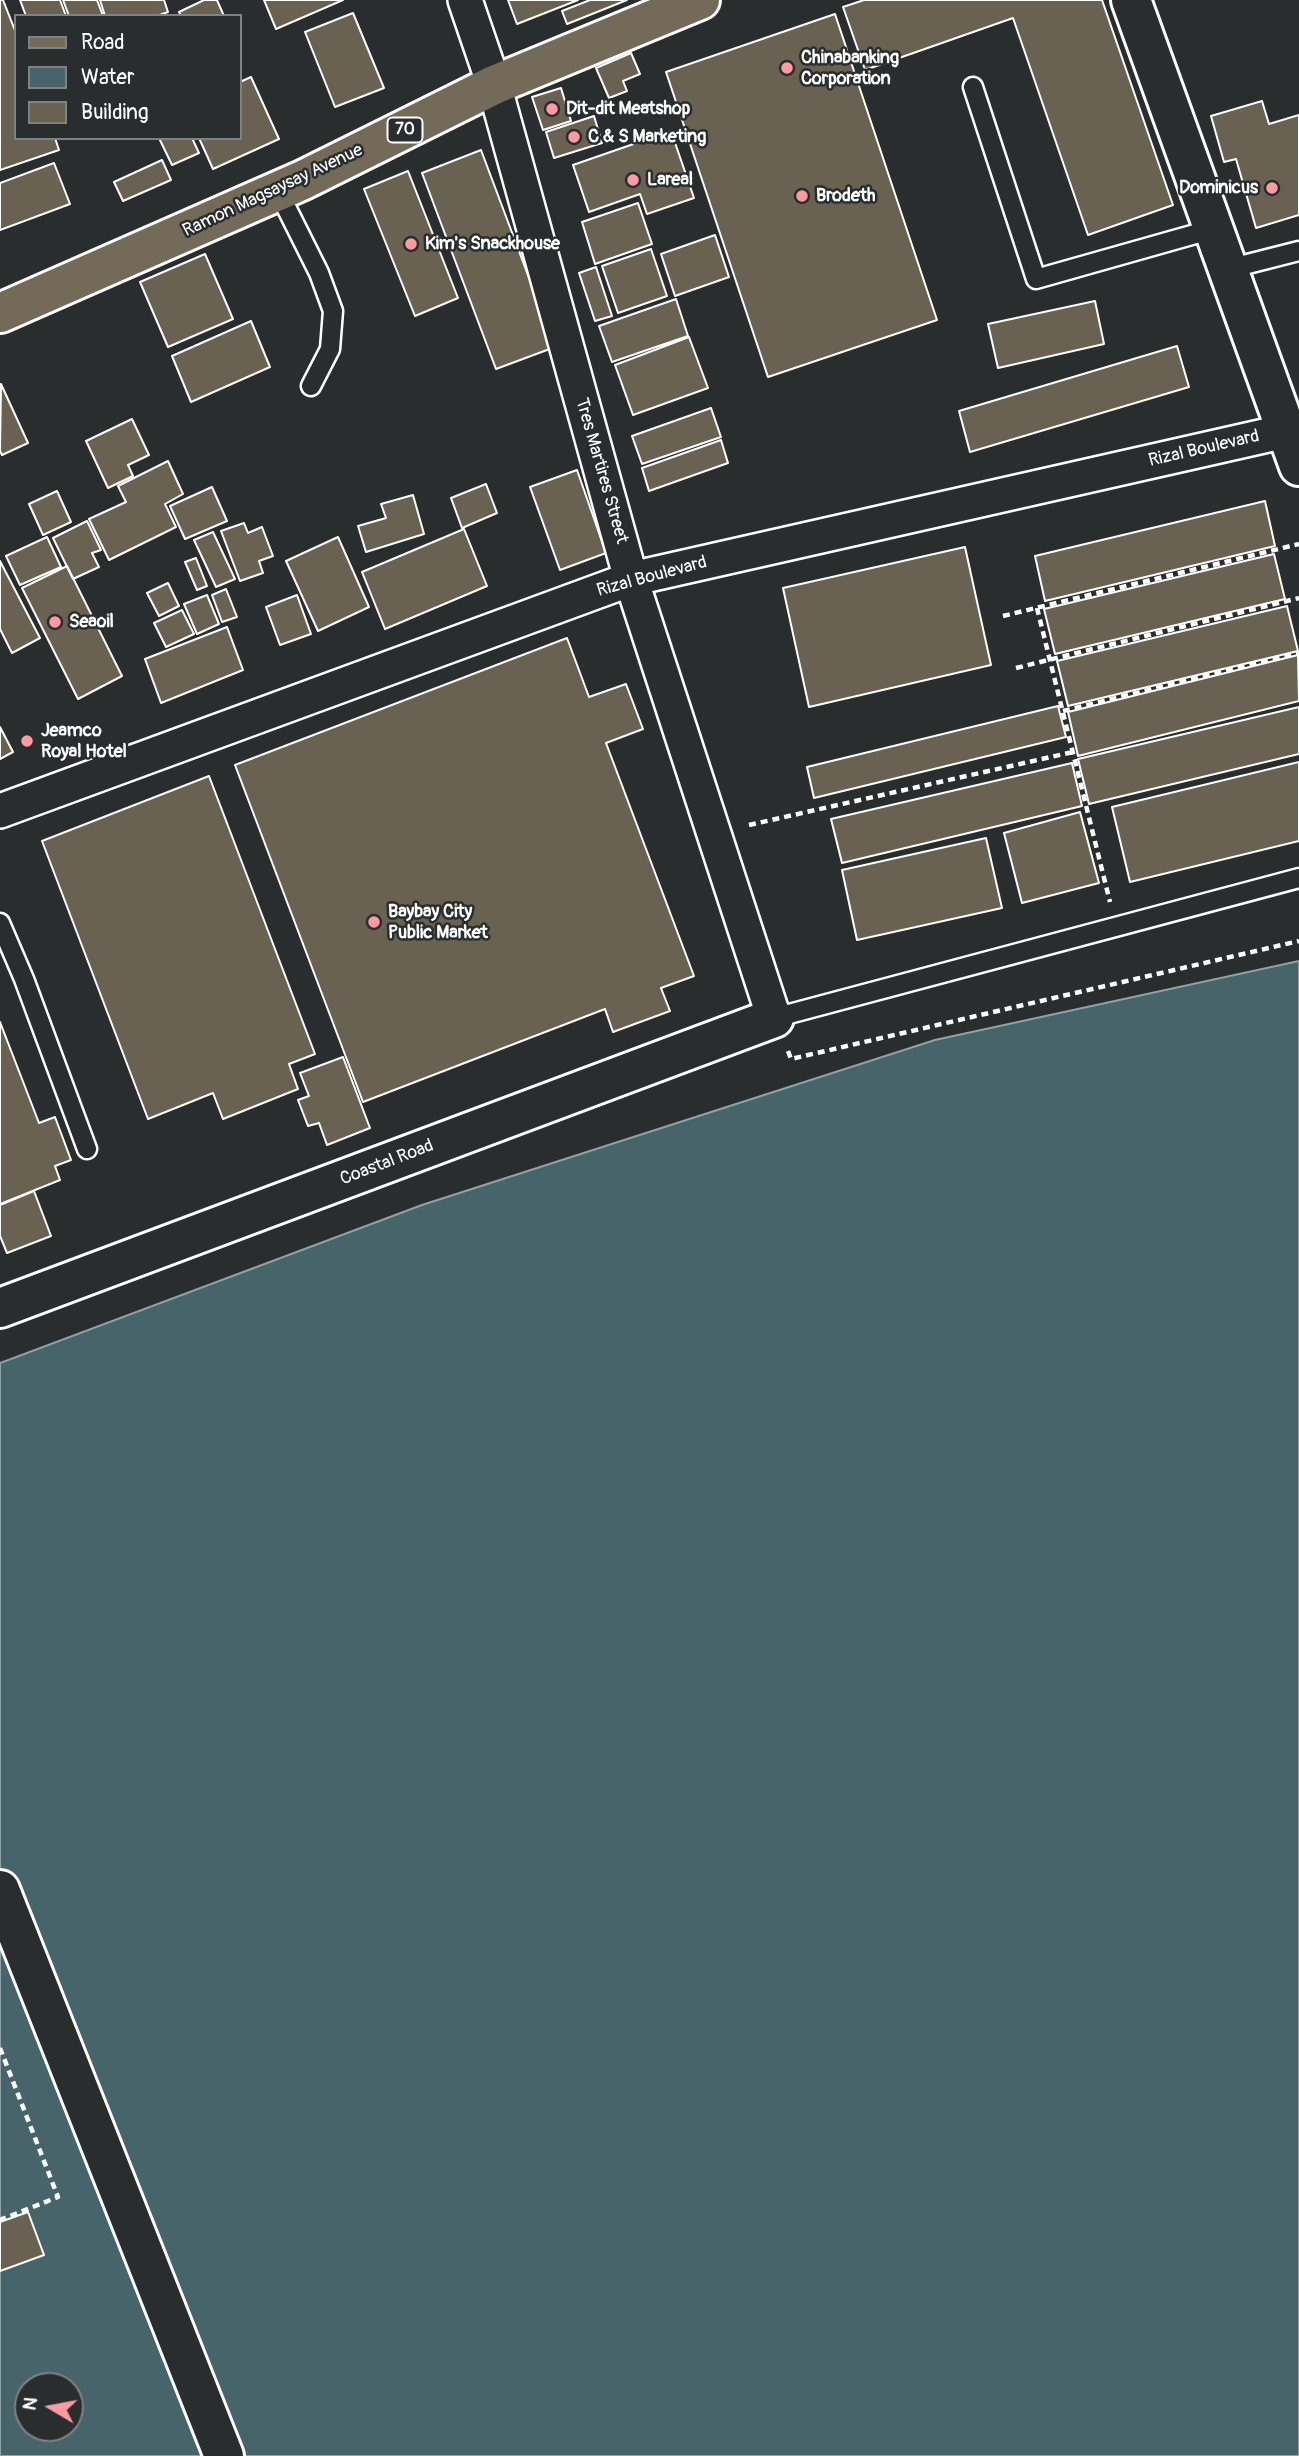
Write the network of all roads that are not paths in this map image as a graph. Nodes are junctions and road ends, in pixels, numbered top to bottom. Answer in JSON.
{"nodes":[{"id":1,"x":465,"y":0,"type":"edge"},
{"id":2,"x":700,"y":0,"type":"edge"},
{"id":3,"x":1131,"y":0,"type":"edge"},
{"id":4,"x":494,"y":85,"type":"junction"},
{"id":5,"x":973,"y":86,"type":"dead end"},
{"id":6,"x":278,"y":191,"type":"junction"},
{"id":7,"x":1213,"y":229,"type":"junction"},
{"id":8,"x":1299,"y":251,"type":"edge"},
{"id":9,"x":1227,"y":269,"type":"junction"},
{"id":10,"x":0,"y":313,"type":"edge"},
{"id":11,"x":311,"y":386,"type":"dead end"},
{"id":12,"x":1295,"y":441,"type":"edge"},
{"id":13,"x":631,"y":579,"type":"junction"},
{"id":14,"x":0,"y":811,"type":"edge"},
{"id":15,"x":1299,"y":878,"type":"edge"},
{"id":16,"x":0,"y":923,"type":"edge"},
{"id":17,"x":774,"y":1018,"type":"junction"},
{"id":18,"x":87,"y":1149,"type":"dead end"},
{"id":19,"x":0,"y":1308,"type":"edge"},
{"id":20,"x":0,"y":1890,"type":"edge"},
{"id":21,"x":224,"y":2456,"type":"edge"}],
"edges":[{"from":1,"to":4,"type":"street","name":"Tres Martires Street"},
{"from":2,"to":4,"type":"main road","name":"Ramon Magsaysay Avenue","number":"70"},
{"from":3,"to":7,"type":"street"},
{"from":4,"to":6,"type":"main road","name":"Ramon Magsaysay Avenue","number":"70"},
{"from":4,"to":13,"type":"street","name":"Tres Martires Street"},
{"from":5,"to":7,"type":"lane"},
{"from":6,"to":10,"type":"main road","name":"Ramon Magsaysay Avenue","number":"70"},
{"from":6,"to":11,"type":"lane"},
{"from":7,"to":9,"type":"street"},
{"from":8,"to":9,"type":"lane"},
{"from":9,"to":12,"type":"street"},
{"from":12,"to":13,"type":"street","name":"Rizal Boulevard"},
{"from":13,"to":14,"type":"street","name":"Rizal Boulevard"},
{"from":13,"to":17,"type":"street","name":"Tres Martires Street"},
{"from":15,"to":17,"type":"lane"},
{"from":16,"to":18,"type":"lane"},
{"from":17,"to":19,"type":"street","name":"Coastal Road"},
{"from":20,"to":21,"type":"street"}]}
